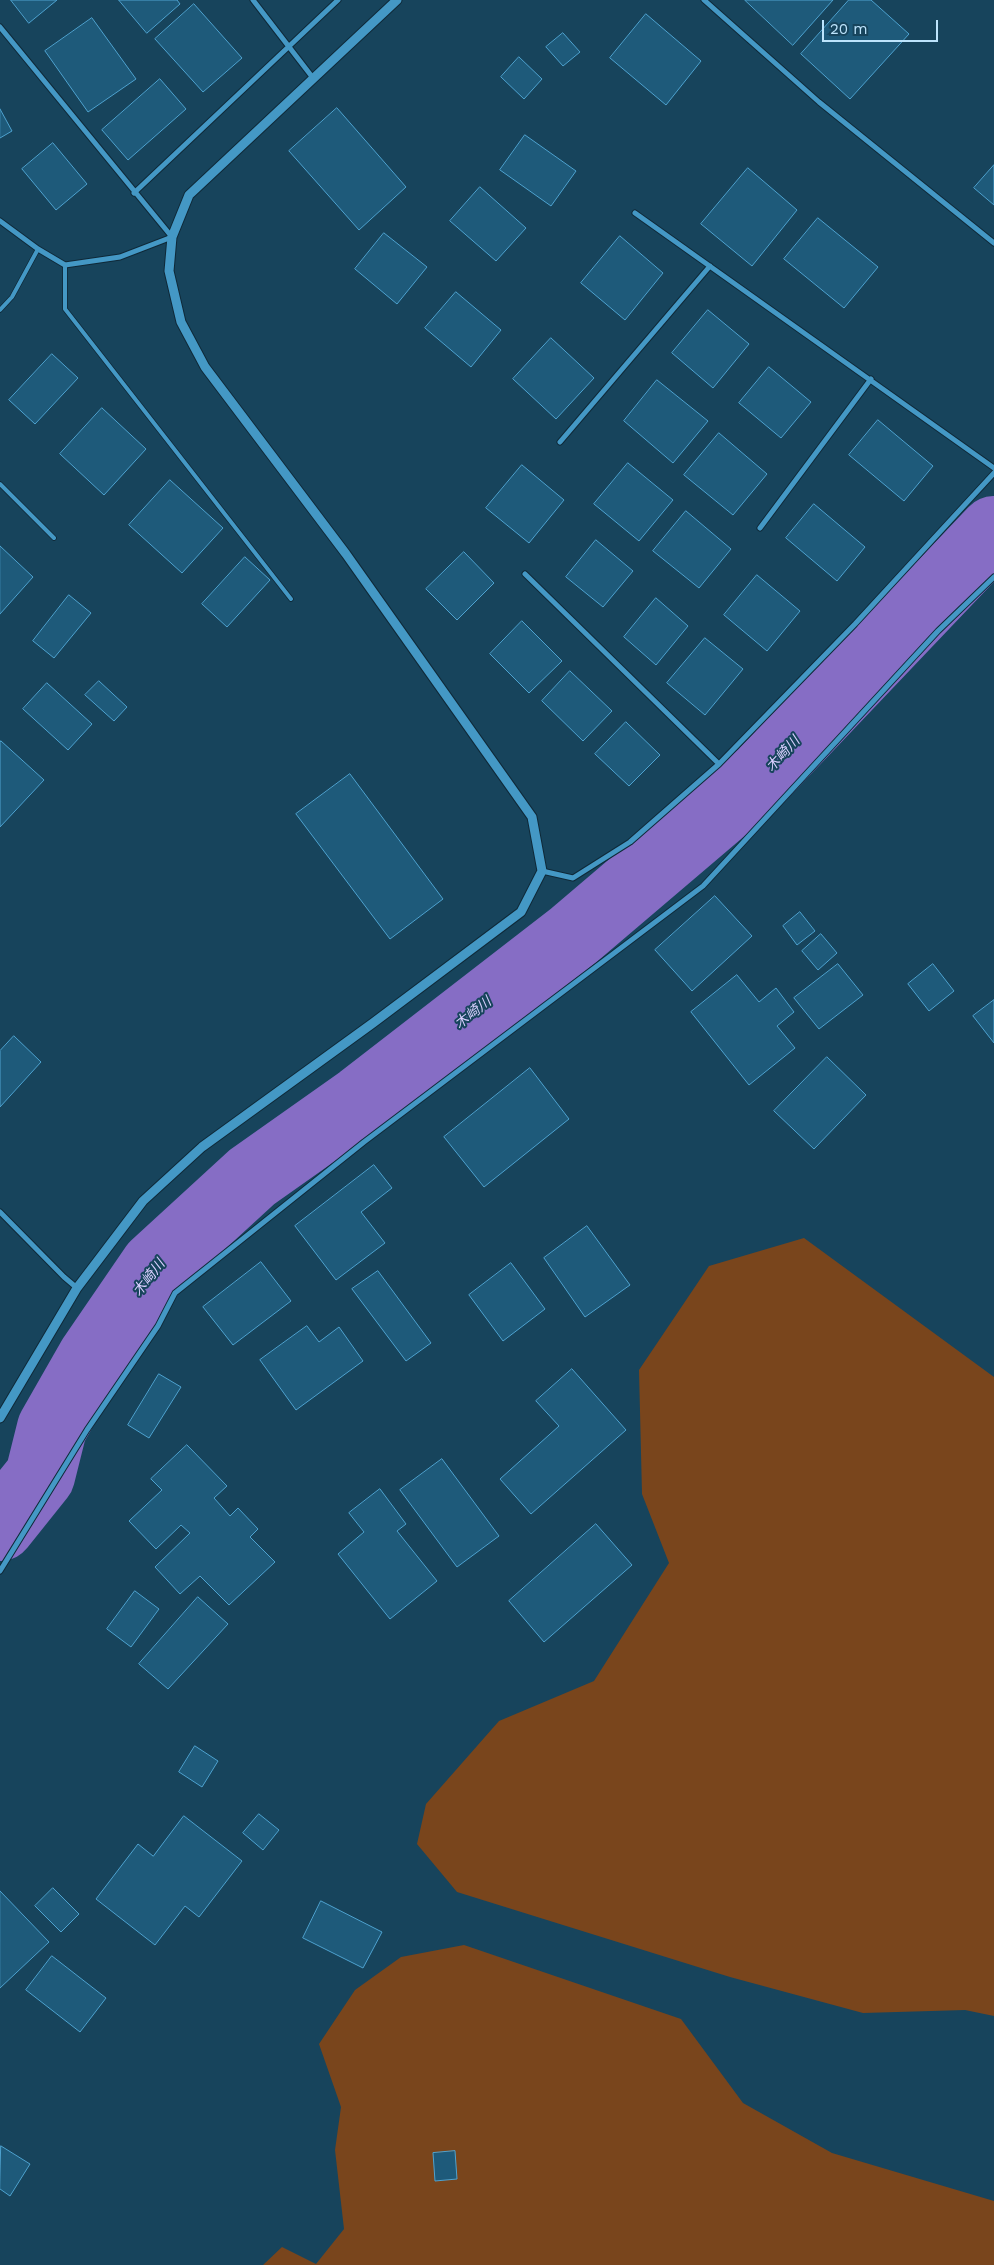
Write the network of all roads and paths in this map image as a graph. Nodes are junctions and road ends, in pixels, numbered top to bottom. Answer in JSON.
{"nodes":[{"id":1,"x":253,"y":0,"type":"edge"},
{"id":2,"x":338,"y":0,"type":"edge"},
{"id":3,"x":397,"y":0,"type":"edge"},
{"id":4,"x":704,"y":0,"type":"edge"},
{"id":5,"x":0,"y":27,"type":"edge"},
{"id":6,"x":290,"y":47,"type":"junction"},
{"id":7,"x":313,"y":78,"type":"junction"},
{"id":8,"x":134,"y":192,"type":"junction"},
{"id":9,"x":635,"y":213,"type":"dead end"},
{"id":10,"x":0,"y":221,"type":"edge"},
{"id":11,"x":172,"y":237,"type":"junction"},
{"id":12,"x":994,"y":243,"type":"edge"},
{"id":13,"x":38,"y":249,"type":"junction"},
{"id":14,"x":65,"y":264,"type":"junction"},
{"id":15,"x":710,"y":266,"type":"junction"},
{"id":16,"x":0,"y":310,"type":"edge"},
{"id":17,"x":871,"y":379,"type":"junction"},
{"id":18,"x":560,"y":442,"type":"dead end"},
{"id":19,"x":994,"y":468,"type":"edge"},
{"id":20,"x":994,"y":473,"type":"edge"},
{"id":21,"x":0,"y":484,"type":"edge"},
{"id":22,"x":760,"y":528,"type":"dead end"},
{"id":23,"x":54,"y":538,"type":"dead end"},
{"id":24,"x":525,"y":574,"type":"dead end"},
{"id":25,"x":994,"y":577,"type":"edge"},
{"id":26,"x":292,"y":599,"type":"dead end"},
{"id":27,"x":719,"y":764,"type":"junction"},
{"id":28,"x":542,"y":871,"type":"junction"},
{"id":29,"x":0,"y":1212,"type":"edge"},
{"id":30,"x":78,"y":1288,"type":"junction"},
{"id":31,"x":0,"y":1418,"type":"edge"},
{"id":32,"x":0,"y":1571,"type":"edge"}],
"edges":[{"from":1,"to":6,"type":"street"},
{"from":2,"to":6,"type":"street"},
{"from":3,"to":7,"type":"street"},
{"from":4,"to":12,"type":"street"},
{"from":5,"to":8,"type":"street"},
{"from":6,"to":7,"type":"street"},
{"from":6,"to":8,"type":"street"},
{"from":7,"to":11,"type":"street"},
{"from":8,"to":11,"type":"street"},
{"from":9,"to":15,"type":"street"},
{"from":10,"to":13,"type":"street"},
{"from":11,"to":14,"type":"street"},
{"from":11,"to":28,"type":"street"},
{"from":13,"to":14,"type":"street"},
{"from":13,"to":16,"type":"lane"},
{"from":14,"to":26,"type":"lane"},
{"from":15,"to":17,"type":"street"},
{"from":15,"to":18,"type":"street"},
{"from":17,"to":19,"type":"street"},
{"from":17,"to":22,"type":"street"},
{"from":20,"to":27,"type":"street"},
{"from":21,"to":23,"type":"lane"},
{"from":24,"to":27,"type":"street"},
{"from":25,"to":32,"type":"street"},
{"from":27,"to":28,"type":"street"},
{"from":28,"to":30,"type":"street"},
{"from":29,"to":30,"type":"street"},
{"from":30,"to":31,"type":"street"}]}
